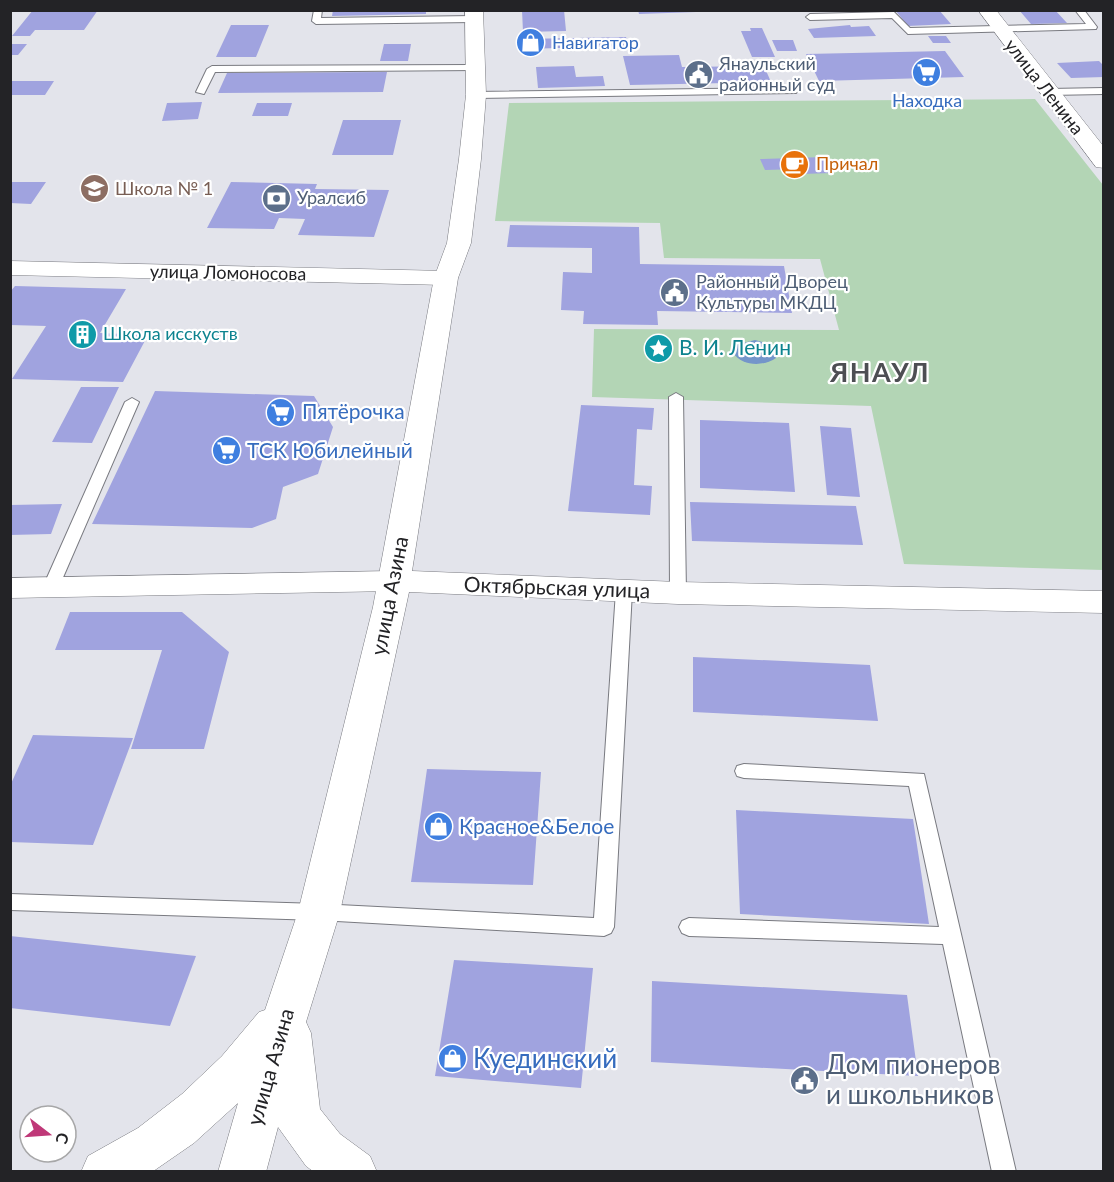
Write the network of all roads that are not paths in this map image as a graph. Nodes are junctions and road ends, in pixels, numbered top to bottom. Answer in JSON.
{"nodes":[{"id":1,"x":318,"y":10,"type":"edge"},
{"id":2,"x":986,"y":10,"type":"edge"},
{"id":3,"x":1079,"y":10,"type":"edge"},
{"id":4,"x":474,"y":15,"type":"edge"},
{"id":5,"x":810,"y":17,"type":"dead end"},
{"id":6,"x":999,"y":29,"type":"junction"},
{"id":7,"x":475,"y":81,"type":"junction"},
{"id":8,"x":793,"y":91,"type":"dead end"},
{"id":9,"x":1104,"y":91,"type":"edge"},
{"id":10,"x":201,"y":92,"type":"dead end"},
{"id":11,"x":1049,"y":92,"type":"junction"},
{"id":12,"x":1104,"y":162,"type":"edge"},
{"id":13,"x":10,"y":268,"type":"edge"},
{"id":14,"x":446,"y":278,"type":"junction"},
{"id":15,"x":676,"y":397,"type":"dead end"},
{"id":16,"x":132,"y":402,"type":"dead end"},
{"id":17,"x":394,"y":581,"type":"junction"},
{"id":18,"x":10,"y":588,"type":"edge"},
{"id":19,"x":50,"y":589,"type":"junction"},
{"id":20,"x":624,"y":591,"type":"junction"},
{"id":21,"x":678,"y":593,"type":"junction"},
{"id":22,"x":1104,"y":602,"type":"edge"},
{"id":23,"x":744,"y":771,"type":"dead end"},
{"id":24,"x":10,"y":902,"type":"edge"},
{"id":25,"x":319,"y":912,"type":"junction"},
{"id":26,"x":689,"y":927,"type":"dead end"},
{"id":27,"x":952,"y":936,"type":"junction"},
{"id":28,"x":287,"y":1010,"type":"junction"},
{"id":29,"x":105,"y":1172,"type":"edge"},
{"id":30,"x":242,"y":1172,"type":"edge"},
{"id":31,"x":353,"y":1172,"type":"edge"},
{"id":32,"x":1004,"y":1172,"type":"edge"}],
"edges":[{"from":1,"to":4,"type":"lane"},
{"from":2,"to":6,"type":"street","name":"улица Ленина"},
{"from":3,"to":6,"type":"lane"},
{"from":4,"to":7,"type":"street","name":"улица Азина"},
{"from":5,"to":6,"type":"lane"},
{"from":6,"to":11,"type":"street","name":"улица Ленина"},
{"from":7,"to":8,"type":"lane"},
{"from":7,"to":10,"type":"lane"},
{"from":7,"to":14,"type":"street","name":"улица Азина"},
{"from":9,"to":11,"type":"lane"},
{"from":11,"to":12,"type":"street","name":"улица Ленина"},
{"from":13,"to":14,"type":"street","name":"улица Ломоносова"},
{"from":14,"to":17,"type":"street","name":"улица Азина"},
{"from":15,"to":21,"type":"lane"},
{"from":16,"to":19,"type":"lane"},
{"from":17,"to":19,"type":"street","name":"Октябрьская улица"},
{"from":17,"to":20,"type":"street","name":"Октябрьская улица"},
{"from":17,"to":25,"type":"street","name":"улица Азина"},
{"from":18,"to":19,"type":"street","name":"Октябрьская улица"},
{"from":20,"to":21,"type":"street","name":"Октябрьская улица"},
{"from":20,"to":25,"type":"lane"},
{"from":21,"to":22,"type":"street","name":"Октябрьская улица"},
{"from":23,"to":27,"type":"lane"},
{"from":24,"to":25,"type":"lane"},
{"from":25,"to":28,"type":"street","name":"улица Азина"},
{"from":26,"to":27,"type":"lane"},
{"from":27,"to":32,"type":"lane"},
{"from":28,"to":29,"type":"street"},
{"from":28,"to":30,"type":"street","name":"улица Азина"},
{"from":28,"to":31,"type":"street"}]}
